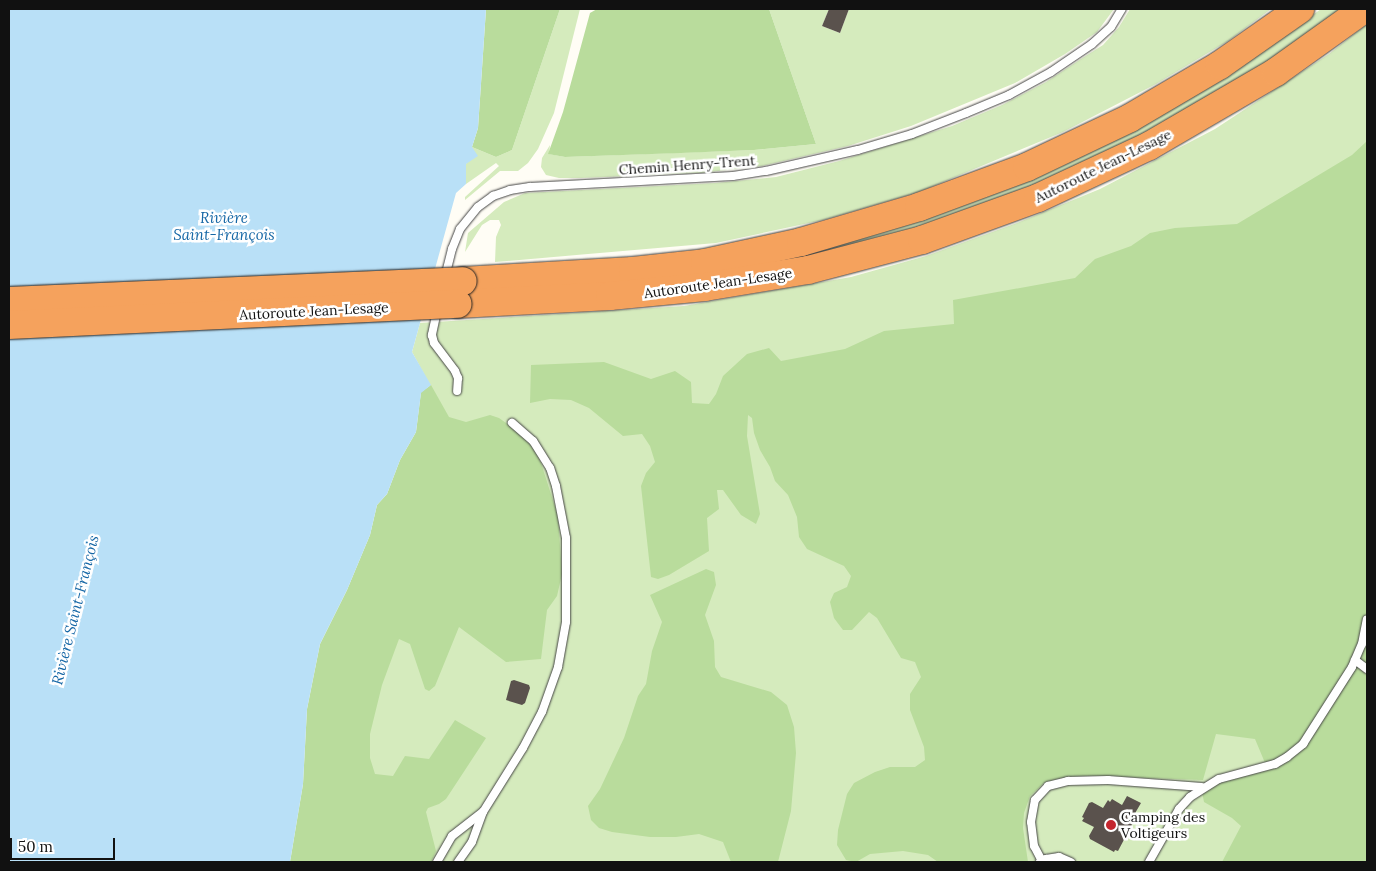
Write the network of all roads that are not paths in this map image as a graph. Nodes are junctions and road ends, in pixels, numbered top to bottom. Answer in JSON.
{"nodes":[{"id":1,"x":1122,"y":9,"type":"edge"},
{"id":2,"x":1300,"y":9,"type":"edge"},
{"id":3,"x":1364,"y":9,"type":"edge"},
{"id":4,"x":451,"y":293,"type":"junction"},
{"id":5,"x":9,"y":301,"type":"edge"},
{"id":6,"x":9,"y":325,"type":"edge"},
{"id":7,"x":457,"y":391,"type":"dead end"},
{"id":8,"x":512,"y":423,"type":"dead end"},
{"id":9,"x":1367,"y":619,"type":"edge"},
{"id":10,"x":1355,"y":660,"type":"junction"},
{"id":11,"x":1367,"y":668,"type":"edge"},
{"id":12,"x":1202,"y":787,"type":"junction"},
{"id":13,"x":483,"y":812,"type":"junction"},
{"id":14,"x":437,"y":862,"type":"edge"},
{"id":15,"x":458,"y":862,"type":"edge"},
{"id":16,"x":1041,"y":862,"type":"edge"},
{"id":17,"x":1071,"y":862,"type":"edge"},
{"id":18,"x":1149,"y":862,"type":"edge"}],
"edges":[{"from":1,"to":4,"type":"lane","name":"Chemin Henry-Trent"},
{"from":2,"to":4,"type":"highway","name":"Autoroute Jean-Lesage"},
{"from":3,"to":4,"type":"highway","name":"Autoroute Jean-Lesage"},
{"from":4,"to":5,"type":"highway","name":"Autoroute Jean-Lesage","bridge":true},
{"from":4,"to":6,"type":"highway","name":"Autoroute Jean-Lesage","bridge":true},
{"from":4,"to":7,"type":"lane","name":"Chemin Henry-Trent"},
{"from":8,"to":13,"type":"lane"},
{"from":9,"to":10,"type":"lane"},
{"from":10,"to":11,"type":"lane"},
{"from":10,"to":12,"type":"lane"},
{"from":12,"to":16,"type":"lane"},
{"from":12,"to":18,"type":"lane"},
{"from":13,"to":14,"type":"lane"},
{"from":13,"to":15,"type":"lane"},
{"from":16,"to":17,"type":"lane"}]}
